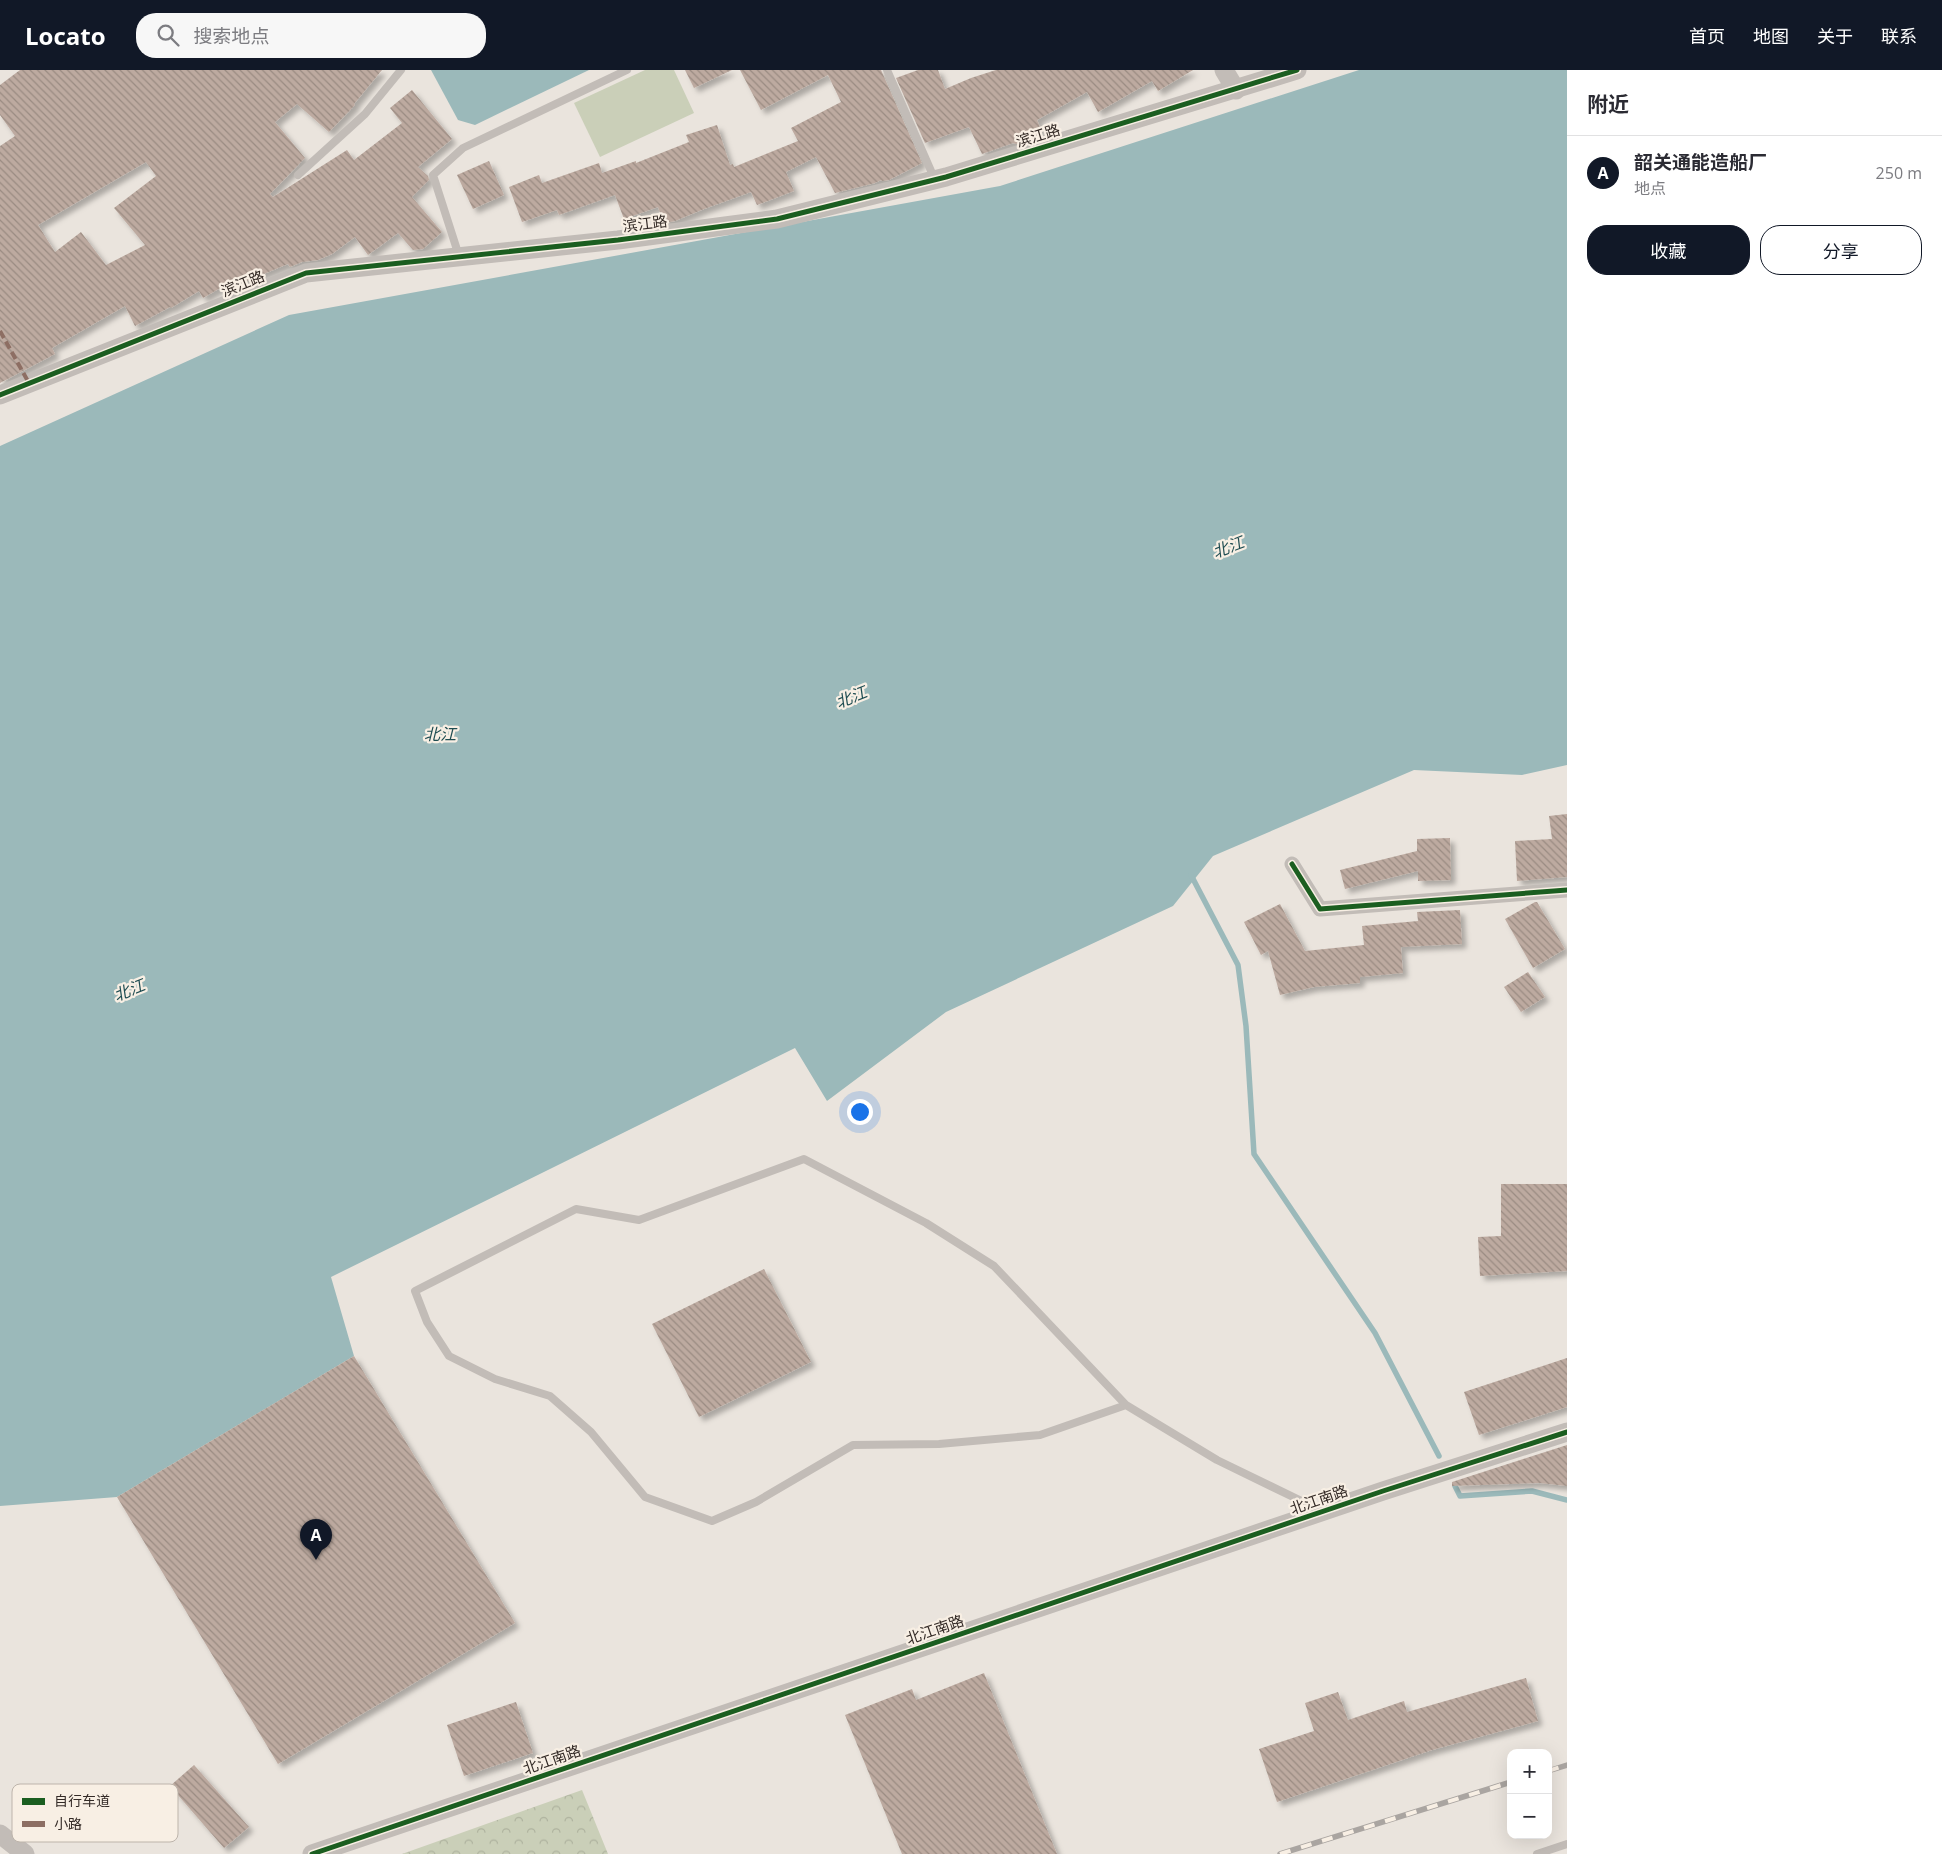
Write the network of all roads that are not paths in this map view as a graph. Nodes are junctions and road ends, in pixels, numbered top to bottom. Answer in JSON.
{"nodes":[{"id":1,"x":401,"y":70,"type":"edge"},
{"id":2,"x":627,"y":70,"type":"edge"},
{"id":3,"x":887,"y":70,"type":"edge"},
{"id":4,"x":1224,"y":70,"type":"edge"},
{"id":5,"x":1297,"y":70,"type":"edge"},
{"id":6,"x":1236,"y":90,"type":"junction"},
{"id":7,"x":298,"y":175,"type":"dead end"},
{"id":8,"x":935,"y":180,"type":"junction"},
{"id":9,"x":459,"y":256,"type":"junction"},
{"id":10,"x":0,"y":395,"type":"edge"},
{"id":11,"x":1292,"y":864,"type":"dead end"},
{"id":12,"x":1567,"y":890,"type":"edge"},
{"id":13,"x":1126,"y":1405,"type":"junction"},
{"id":14,"x":1567,"y":1432,"type":"edge"},
{"id":15,"x":1324,"y":1511,"type":"junction"},
{"id":16,"x":0,"y":1834,"type":"edge"},
{"id":17,"x":1567,"y":1844,"type":"edge"},
{"id":18,"x":25,"y":1854,"type":"edge"},
{"id":19,"x":312,"y":1854,"type":"edge"},
{"id":20,"x":1537,"y":1854,"type":"edge"}],
"edges":[{"from":1,"to":7,"type":"lane"},
{"from":2,"to":9,"type":"lane"},
{"from":3,"to":8,"type":"lane"},
{"from":4,"to":6,"type":"street"},
{"from":5,"to":6,"type":"street","name":"滨江路"},
{"from":6,"to":8,"type":"street","name":"滨江路"},
{"from":8,"to":9,"type":"street","name":"滨江路"},
{"from":9,"to":10,"type":"street","name":"滨江路"},
{"from":11,"to":12,"type":"street"},
{"from":13,"to":13,"type":"lane"},
{"from":13,"to":15,"type":"lane"},
{"from":14,"to":15,"type":"street","name":"北江南路"},
{"from":15,"to":19,"type":"street","name":"北江南路"},
{"from":16,"to":18,"type":"street"},
{"from":17,"to":20,"type":"lane"}]}
